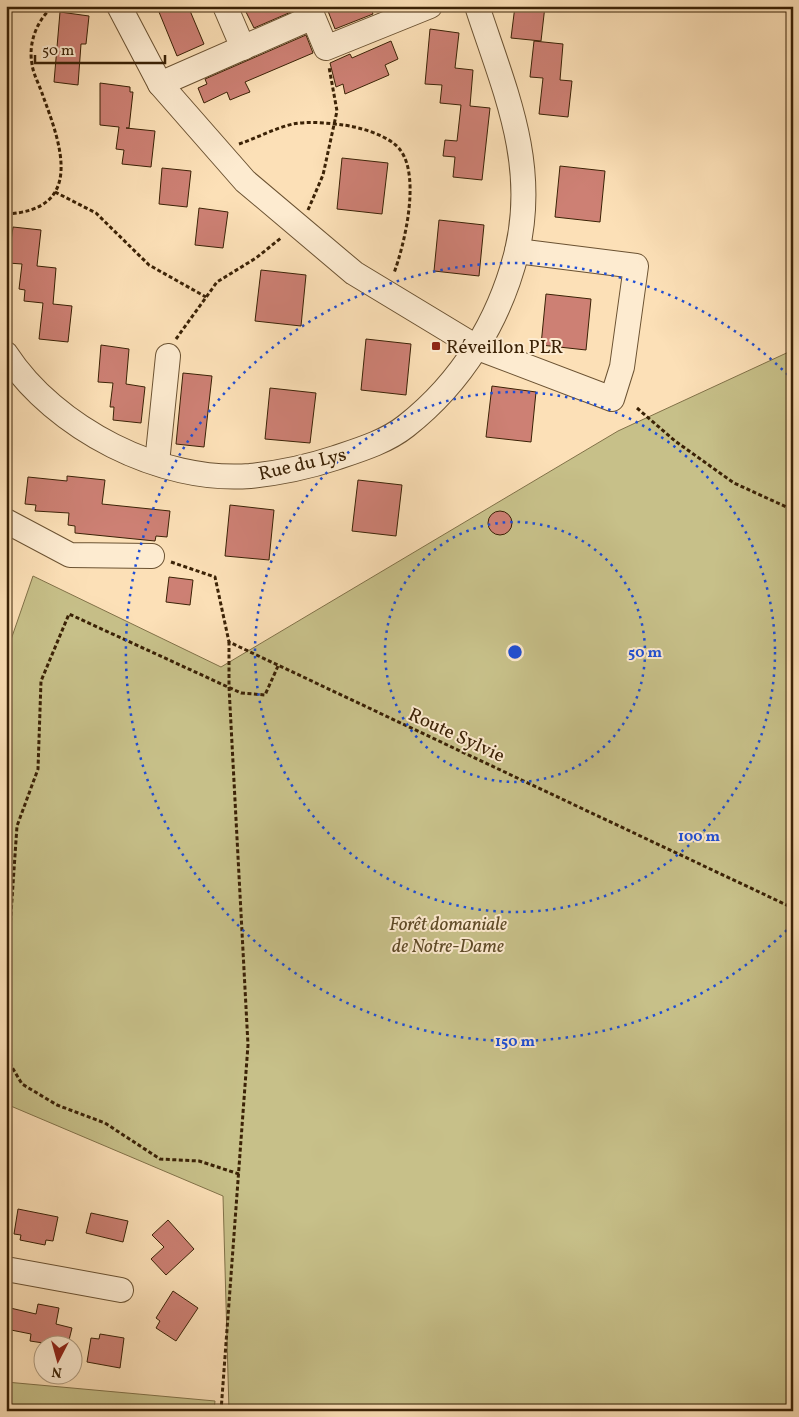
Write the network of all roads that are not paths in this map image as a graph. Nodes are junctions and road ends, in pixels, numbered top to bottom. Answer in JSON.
{"nodes":[{"id":1,"x":120,"y":6,"type":"edge"},
{"id":2,"x":225,"y":6,"type":"edge"},
{"id":3,"x":430,"y":6,"type":"edge"},
{"id":4,"x":477,"y":6,"type":"edge"},
{"id":5,"x":311,"y":11,"type":"edge"},
{"id":6,"x":389,"y":14,"type":"edge"},
{"id":7,"x":243,"y":48,"type":"junction"},
{"id":8,"x":160,"y":84,"type":"junction"},
{"id":9,"x":517,"y":251,"type":"junction"},
{"id":10,"x":478,"y":348,"type":"junction"},
{"id":11,"x":6,"y":354,"type":"edge"},
{"id":12,"x":168,"y":356,"type":"dead end"},
{"id":13,"x":157,"y":463,"type":"junction"},
{"id":14,"x":6,"y":521,"type":"edge"},
{"id":15,"x":152,"y":556,"type":"road end"},
{"id":16,"x":6,"y":1269,"type":"edge"},
{"id":17,"x":121,"y":1290,"type":"dead end"}],
"edges":[{"from":1,"to":8,"type":"street"},
{"from":2,"to":7,"type":"street"},
{"from":3,"to":6,"type":"street"},
{"from":4,"to":9,"type":"street","name":"Rue du Lys"},
{"from":5,"to":6,"type":"street"},
{"from":5,"to":7,"type":"street"},
{"from":7,"to":8,"type":"street"},
{"from":8,"to":10,"type":"street"},
{"from":9,"to":10,"type":"street","name":"Rue du Lys"},
{"from":9,"to":10,"type":"street"},
{"from":10,"to":13,"type":"street","name":"Rue du Lys"},
{"from":11,"to":13,"type":"street","name":"Rue du Lys"},
{"from":12,"to":13,"type":"street"},
{"from":14,"to":15,"type":"street"},
{"from":16,"to":17,"type":"street"}]}
